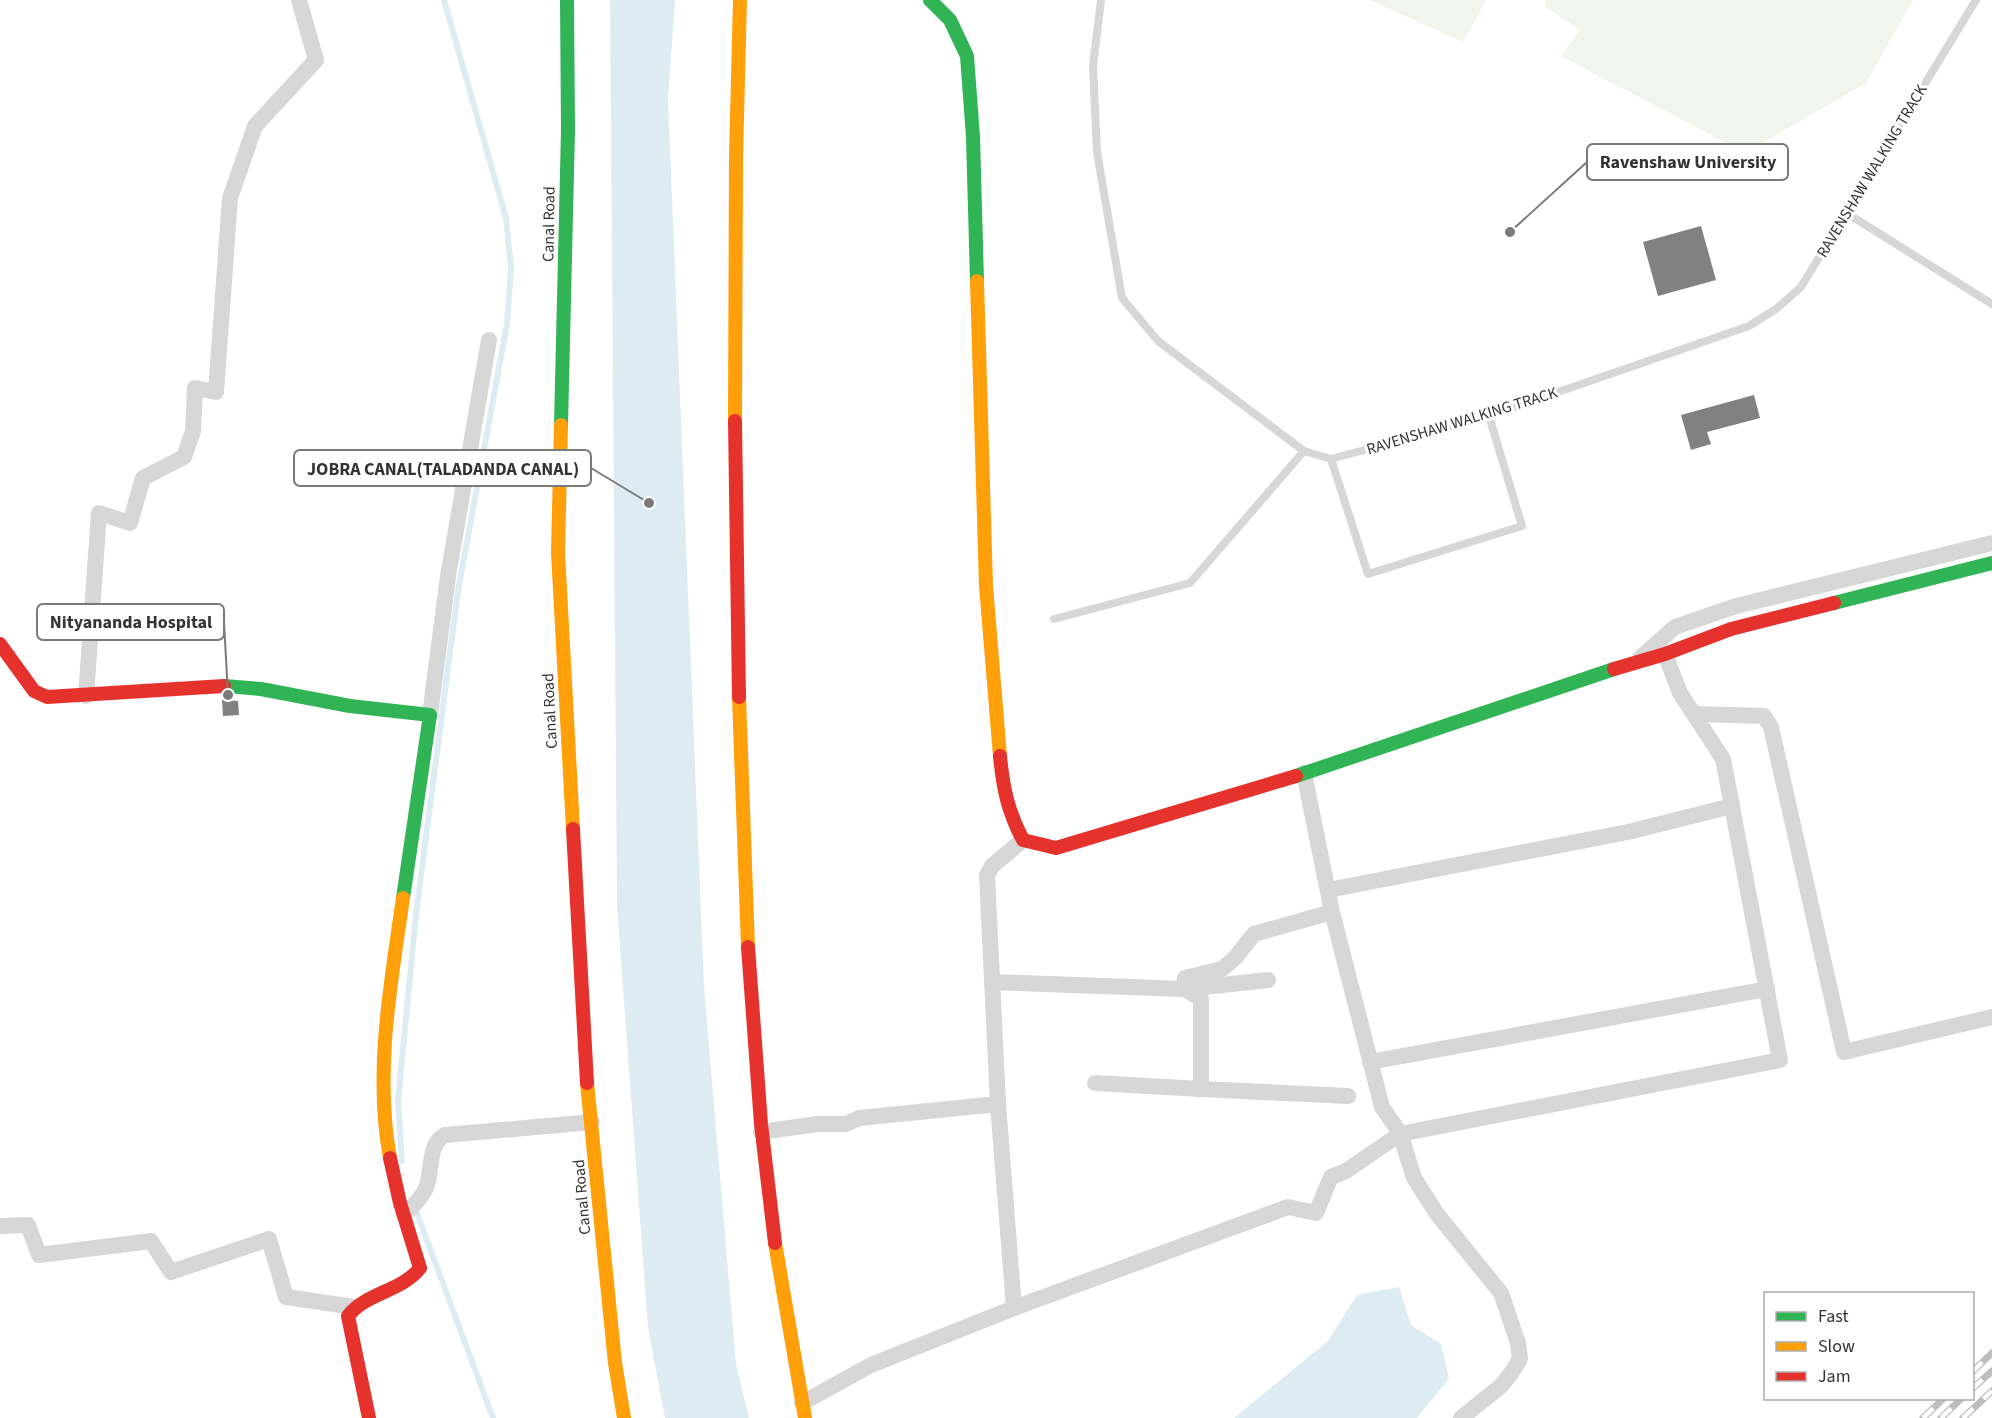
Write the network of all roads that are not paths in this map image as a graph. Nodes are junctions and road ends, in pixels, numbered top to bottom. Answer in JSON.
{"nodes":[{"id":1,"x":299,"y":0,"type":"edge"},
{"id":2,"x":567,"y":0,"type":"edge"},
{"id":3,"x":740,"y":0,"type":"edge"},
{"id":4,"x":930,"y":0,"type":"edge"},
{"id":5,"x":1101,"y":0,"type":"edge"},
{"id":6,"x":1976,"y":0,"type":"edge"},
{"id":7,"x":1848,"y":214,"type":"junction"},
{"id":8,"x":1992,"y":303,"type":"edge"},
{"id":9,"x":489,"y":340,"type":"dead end"},
{"id":10,"x":1489,"y":416,"type":"junction"},
{"id":11,"x":1304,"y":451,"type":"junction"},
{"id":12,"x":1331,"y":459,"type":"junction"},
{"id":13,"x":1992,"y":543,"type":"edge"},
{"id":14,"x":1992,"y":563,"type":"edge"},
{"id":15,"x":1054,"y":619,"type":"dead end"},
{"id":16,"x":0,"y":644,"type":"edge"},
{"id":17,"x":1665,"y":654,"type":"junction"},
{"id":18,"x":1638,"y":661,"type":"junction"},
{"id":19,"x":86,"y":696,"type":"junction"},
{"id":20,"x":1696,"y":714,"type":"junction"},
{"id":21,"x":430,"y":715,"type":"junction"},
{"id":22,"x":1304,"y":773,"type":"junction"},
{"id":23,"x":1732,"y":806,"type":"junction"},
{"id":24,"x":1023,"y":840,"type":"junction"},
{"id":25,"x":1328,"y":890,"type":"junction"},
{"id":26,"x":1332,"y":912,"type":"junction"},
{"id":27,"x":1268,"y":980,"type":"dead end"},
{"id":28,"x":992,"y":982,"type":"junction"},
{"id":29,"x":1185,"y":989,"type":"junction"},
{"id":30,"x":1767,"y":989,"type":"junction"},
{"id":31,"x":1992,"y":1017,"type":"edge"},
{"id":32,"x":1370,"y":1062,"type":"junction"},
{"id":33,"x":1095,"y":1083,"type":"dead end"},
{"id":34,"x":1201,"y":1089,"type":"junction"},
{"id":35,"x":1348,"y":1096,"type":"dead end"},
{"id":36,"x":998,"y":1104,"type":"junction"},
{"id":37,"x":592,"y":1122,"type":"junction"},
{"id":38,"x":761,"y":1132,"type":"junction"},
{"id":39,"x":1400,"y":1134,"type":"junction"},
{"id":40,"x":404,"y":1215,"type":"junction"},
{"id":41,"x":0,"y":1226,"type":"edge"},
{"id":42,"x":354,"y":1307,"type":"junction"},
{"id":43,"x":1014,"y":1308,"type":"junction"},
{"id":44,"x":803,"y":1411,"type":"edge"},
{"id":45,"x":369,"y":1418,"type":"edge"},
{"id":46,"x":624,"y":1418,"type":"edge"},
{"id":47,"x":1461,"y":1418,"type":"edge"}],
"edges":[{"from":1,"to":19,"type":"street"},
{"from":2,"to":37,"type":"main road","name":"Canal Road"},
{"from":3,"to":38,"type":"main road"},
{"from":4,"to":24,"type":"main road"},
{"from":5,"to":11,"type":"lane"},
{"from":6,"to":7,"type":"lane","name":"RAVENSHAW WALKING TRACK"},
{"from":7,"to":8,"type":"lane"},
{"from":7,"to":10,"type":"lane","name":"RAVENSHAW WALKING TRACK"},
{"from":9,"to":21,"type":"street"},
{"from":10,"to":12,"type":"lane","name":"RAVENSHAW WALKING TRACK"},
{"from":10,"to":12,"type":"lane"},
{"from":11,"to":12,"type":"lane"},
{"from":11,"to":15,"type":"lane"},
{"from":13,"to":18,"type":"street"},
{"from":14,"to":17,"type":"main road"},
{"from":16,"to":19,"type":"main road"},
{"from":17,"to":18,"type":"main road"},
{"from":17,"to":20,"type":"street"},
{"from":18,"to":22,"type":"main road"},
{"from":19,"to":21,"type":"main road"},
{"from":20,"to":23,"type":"street"},
{"from":20,"to":31,"type":"street"},
{"from":21,"to":40,"type":"main road"},
{"from":22,"to":24,"type":"main road"},
{"from":22,"to":25,"type":"street"},
{"from":23,"to":25,"type":"street"},
{"from":23,"to":30,"type":"street"},
{"from":24,"to":28,"type":"street"},
{"from":25,"to":26,"type":"street"},
{"from":26,"to":29,"type":"street"},
{"from":26,"to":32,"type":"street"},
{"from":27,"to":29,"type":"street"},
{"from":28,"to":29,"type":"street"},
{"from":28,"to":36,"type":"street"},
{"from":29,"to":34,"type":"street"},
{"from":30,"to":32,"type":"street"},
{"from":30,"to":39,"type":"street"},
{"from":32,"to":39,"type":"street"},
{"from":33,"to":34,"type":"street"},
{"from":34,"to":35,"type":"street"},
{"from":36,"to":38,"type":"street"},
{"from":36,"to":43,"type":"street"},
{"from":37,"to":40,"type":"street"},
{"from":37,"to":46,"type":"main road","name":"Canal Road"},
{"from":38,"to":44,"type":"main road"},
{"from":39,"to":43,"type":"street"},
{"from":39,"to":47,"type":"street"},
{"from":40,"to":42,"type":"main road"},
{"from":41,"to":42,"type":"street"},
{"from":42,"to":45,"type":"main road"},
{"from":43,"to":44,"type":"street"}]}
